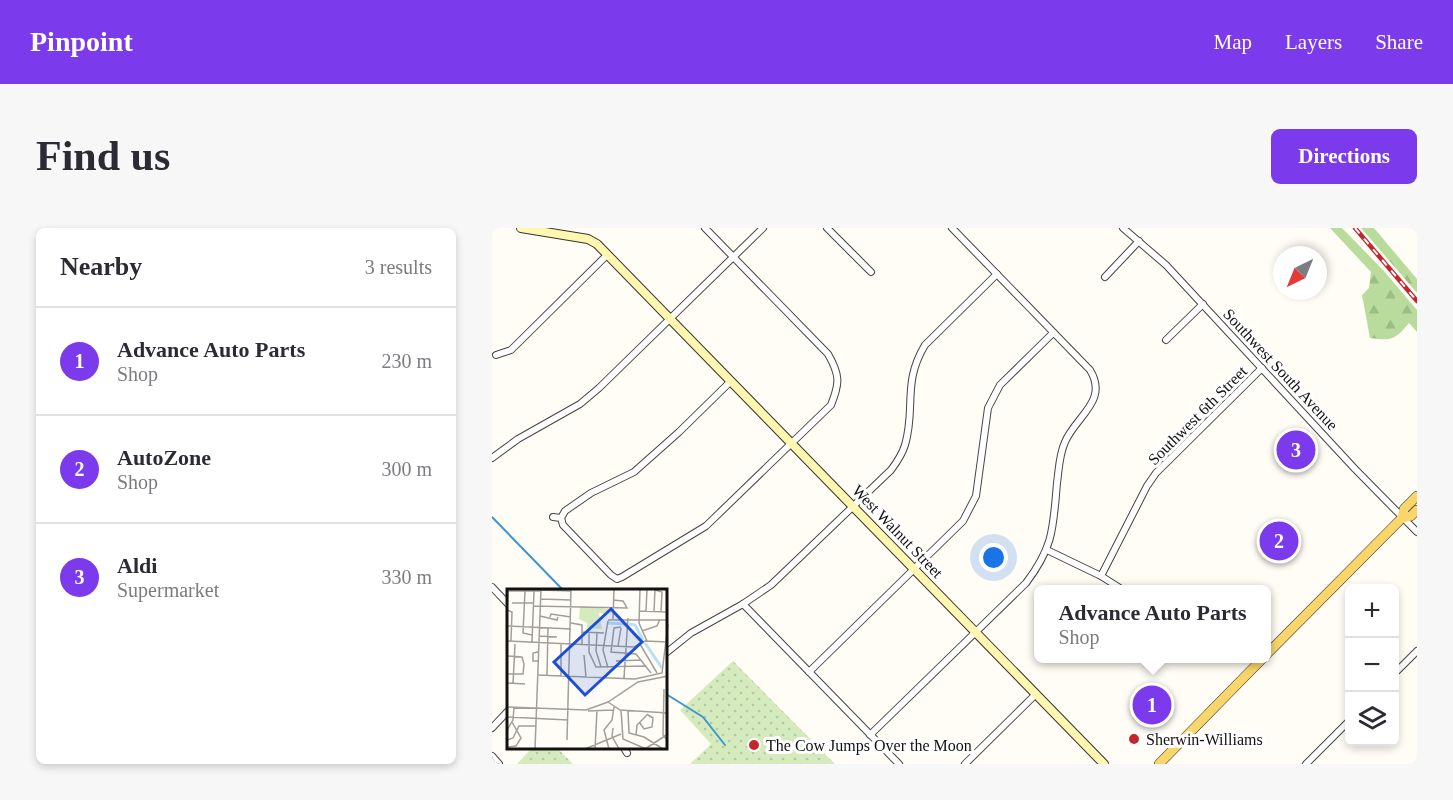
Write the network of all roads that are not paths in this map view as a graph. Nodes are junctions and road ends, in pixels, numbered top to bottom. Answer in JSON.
{"nodes":[{"id":1,"x":705,"y":228,"type":"edge"},
{"id":2,"x":763,"y":228,"type":"edge"},
{"id":3,"x":827,"y":228,"type":"edge"},
{"id":4,"x":952,"y":228,"type":"edge"},
{"id":5,"x":1123,"y":228,"type":"edge"},
{"id":6,"x":527,"y":229,"type":"edge"},
{"id":7,"x":1139,"y":241,"type":"junction"},
{"id":8,"x":607,"y":255,"type":"junction"},
{"id":9,"x":733,"y":257,"type":"junction"},
{"id":10,"x":871,"y":272,"type":"dead end"},
{"id":11,"x":997,"y":274,"type":"junction"},
{"id":12,"x":1105,"y":277,"type":"dead end"},
{"id":13,"x":1203,"y":304,"type":"junction"},
{"id":14,"x":670,"y":319,"type":"junction"},
{"id":15,"x":1053,"y":333,"type":"junction"},
{"id":16,"x":1167,"y":340,"type":"dead end"},
{"id":17,"x":496,"y":355,"type":"dead end"},
{"id":18,"x":1262,"y":368,"type":"junction"},
{"id":19,"x":730,"y":382,"type":"junction"},
{"id":20,"x":792,"y":444,"type":"junction"},
{"id":21,"x":492,"y":458,"type":"edge"},
{"id":22,"x":1417,"y":495,"type":"edge"},
{"id":23,"x":853,"y":507,"type":"junction"},
{"id":24,"x":1417,"y":510,"type":"edge"},
{"id":25,"x":553,"y":517,"type":"dead end"},
{"id":26,"x":561,"y":518,"type":"junction"},
{"id":27,"x":1402,"y":518,"type":"junction"},
{"id":28,"x":1417,"y":532,"type":"edge"},
{"id":29,"x":1047,"y":550,"type":"junction"},
{"id":30,"x":914,"y":569,"type":"junction"},
{"id":31,"x":1101,"y":576,"type":"junction"},
{"id":32,"x":1115,"y":585,"type":"edge"},
{"id":33,"x":494,"y":592,"type":"edge"},
{"id":34,"x":507,"y":603,"type":"edge"},
{"id":35,"x":743,"y":604,"type":"junction"},
{"id":36,"x":975,"y":632,"type":"junction"},
{"id":37,"x":1271,"y":650,"type":"edge"},
{"id":38,"x":668,"y":651,"type":"edge"},
{"id":39,"x":1417,"y":651,"type":"edge"},
{"id":40,"x":1258,"y":663,"type":"edge"},
{"id":41,"x":1399,"y":670,"type":"edge"},
{"id":42,"x":809,"y":672,"type":"junction"},
{"id":43,"x":1036,"y":694,"type":"junction"},
{"id":44,"x":507,"y":712,"type":"edge"},
{"id":45,"x":1345,"y":725,"type":"edge"},
{"id":46,"x":492,"y":728,"type":"edge"},
{"id":47,"x":870,"y":735,"type":"junction"},
{"id":48,"x":492,"y":756,"type":"edge"},
{"id":49,"x":499,"y":764,"type":"edge"},
{"id":50,"x":899,"y":764,"type":"edge"},
{"id":51,"x":965,"y":764,"type":"edge"},
{"id":52,"x":1104,"y":764,"type":"edge"},
{"id":53,"x":1160,"y":764,"type":"edge"},
{"id":54,"x":1306,"y":764,"type":"edge"}],
"edges":[{"from":1,"to":9,"type":"street"},
{"from":2,"to":9,"type":"street"},
{"from":3,"to":10,"type":"street"},
{"from":4,"to":11,"type":"street"},
{"from":5,"to":7,"type":"street","name":"Southwest South Avenue"},
{"from":6,"to":8,"type":"street","name":"West Walnut Street"},
{"from":7,"to":12,"type":"street"},
{"from":7,"to":13,"type":"street","name":"Southwest South Avenue"},
{"from":8,"to":14,"type":"street","name":"West Walnut Street"},
{"from":8,"to":17,"type":"street"},
{"from":9,"to":14,"type":"street"},
{"from":9,"to":20,"type":"street"},
{"from":11,"to":15,"type":"street"},
{"from":11,"to":23,"type":"street"},
{"from":13,"to":16,"type":"street"},
{"from":13,"to":18,"type":"street","name":"Southwest South Avenue"},
{"from":14,"to":19,"type":"street","name":"West Walnut Street"},
{"from":14,"to":21,"type":"street"},
{"from":15,"to":29,"type":"street"},
{"from":15,"to":30,"type":"street"},
{"from":18,"to":27,"type":"street","name":"Southwest South Avenue"},
{"from":18,"to":31,"type":"street","name":"Southwest 6th Street"},
{"from":19,"to":20,"type":"street","name":"West Walnut Street"},
{"from":19,"to":26,"type":"street"},
{"from":20,"to":23,"type":"street","name":"West Walnut Street"},
{"from":20,"to":26,"type":"street"},
{"from":22,"to":27,"type":"main road"},
{"from":23,"to":30,"type":"street","name":"West Walnut Street"},
{"from":23,"to":35,"type":"street"},
{"from":24,"to":27,"type":"main road"},
{"from":25,"to":26,"type":"street"},
{"from":27,"to":28,"type":"street","name":"Southwest South Avenue"},
{"from":27,"to":37,"type":"main road"},
{"from":29,"to":31,"type":"street"},
{"from":29,"to":36,"type":"street"},
{"from":30,"to":36,"type":"street","name":"West Walnut Street"},
{"from":30,"to":42,"type":"street"},
{"from":31,"to":32,"type":"street"},
{"from":33,"to":34,"type":"street"},
{"from":35,"to":38,"type":"street"},
{"from":35,"to":42,"type":"street"},
{"from":36,"to":43,"type":"street","name":"West Walnut Street"},
{"from":36,"to":47,"type":"street"},
{"from":39,"to":41,"type":"street"},
{"from":40,"to":53,"type":"main road"},
{"from":42,"to":47,"type":"street"},
{"from":43,"to":51,"type":"street"},
{"from":43,"to":52,"type":"street","name":"West Walnut Street"},
{"from":44,"to":46,"type":"street"},
{"from":45,"to":54,"type":"street"},
{"from":47,"to":50,"type":"street"},
{"from":48,"to":49,"type":"street"}]}
